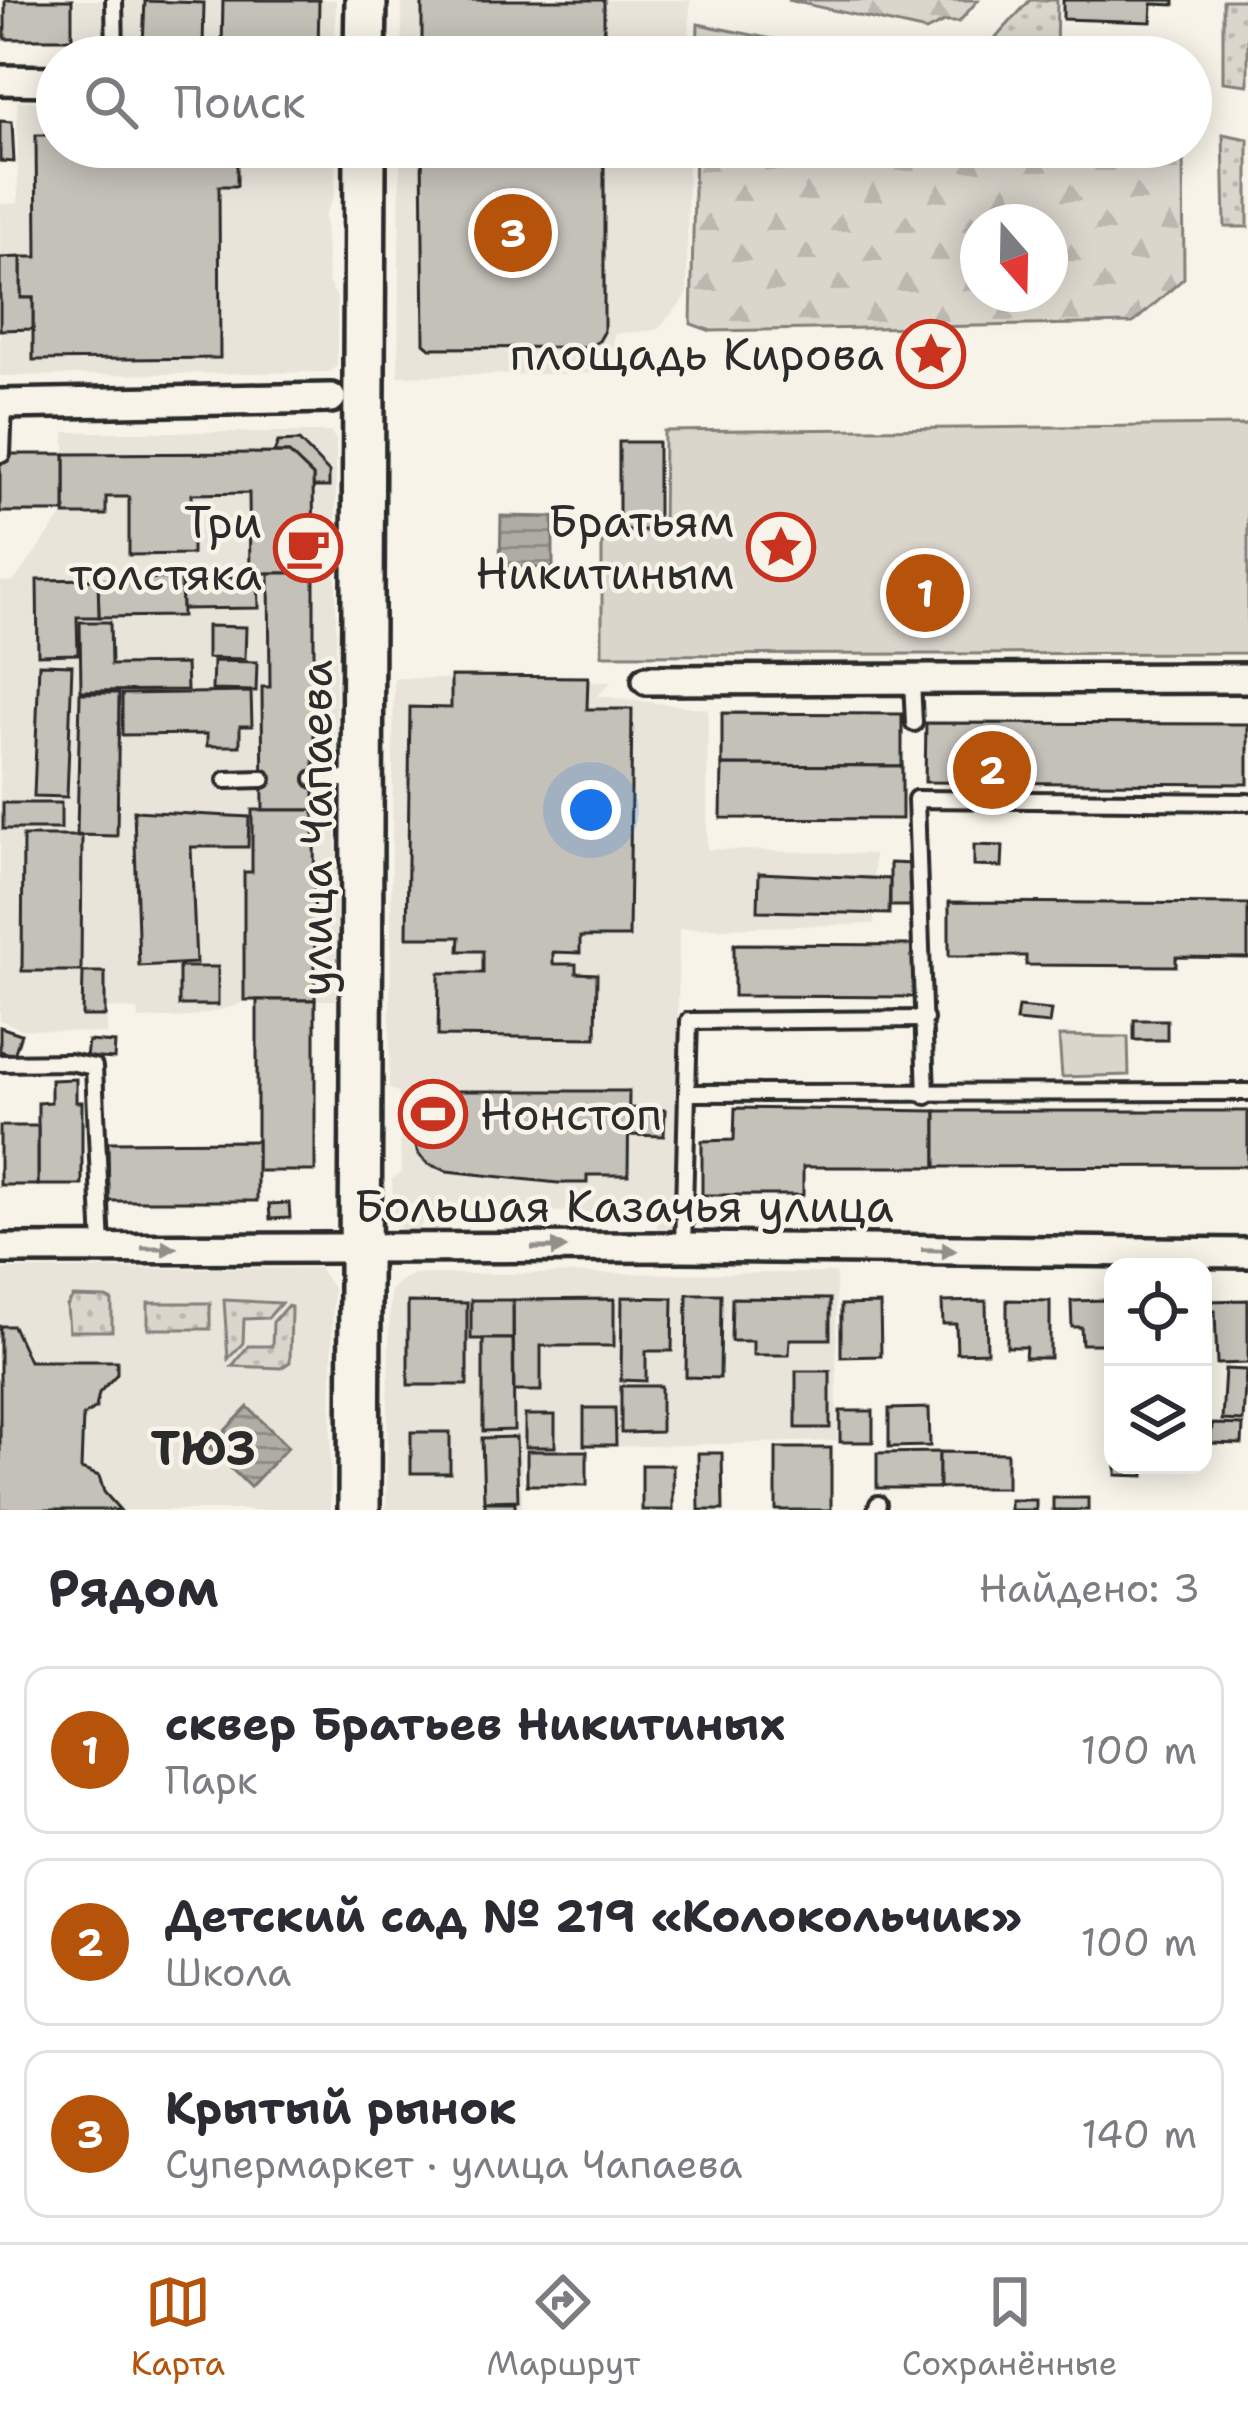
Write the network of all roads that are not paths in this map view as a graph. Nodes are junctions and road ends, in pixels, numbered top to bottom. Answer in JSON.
{"nodes":[{"id":1,"x":114,"y":0,"type":"edge"},
{"id":2,"x":366,"y":0,"type":"edge"},
{"id":3,"x":115,"y":36,"type":"edge"},
{"id":4,"x":365,"y":36,"type":"edge"},
{"id":5,"x":0,"y":80,"type":"edge"},
{"id":6,"x":36,"y":81,"type":"edge"},
{"id":7,"x":365,"y":168,"type":"edge"},
{"id":8,"x":331,"y":398,"type":"dead end"},
{"id":9,"x":2,"y":404,"type":"edge"},
{"id":10,"x":2,"y":454,"type":"edge"},
{"id":11,"x":1248,"y":678,"type":"edge"},
{"id":12,"x":647,"y":680,"type":"dead end"},
{"id":13,"x":911,"y":680,"type":"junction"},
{"id":14,"x":914,"y":723,"type":"dead end"},
{"id":15,"x":262,"y":779,"type":"dead end"},
{"id":16,"x":314,"y":779,"type":"dead end"},
{"id":17,"x":365,"y":779,"type":"junction"},
{"id":18,"x":226,"y":780,"type":"dead end"},
{"id":19,"x":1248,"y":802,"type":"edge"},
{"id":20,"x":925,"y":1019,"type":"junction"},
{"id":21,"x":0,"y":1063,"type":"edge"},
{"id":22,"x":1248,"y":1092,"type":"edge"},
{"id":23,"x":687,"y":1094,"type":"junction"},
{"id":24,"x":926,"y":1096,"type":"junction"},
{"id":25,"x":362,"y":1247,"type":"junction"},
{"id":26,"x":683,"y":1247,"type":"junction"},
{"id":27,"x":102,"y":1249,"type":"junction"},
{"id":28,"x":0,"y":1250,"type":"edge"},
{"id":29,"x":1248,"y":1253,"type":"edge"},
{"id":30,"x":359,"y":1510,"type":"edge"}],
"edges":[{"from":1,"to":3,"type":"lane"},
{"from":2,"to":4,"type":"street"},
{"from":5,"to":6,"type":"street"},
{"from":7,"to":17,"type":"street","name":"улица Чапаева"},
{"from":8,"to":9,"type":"street"},
{"from":9,"to":10,"type":"lane"},
{"from":11,"to":13,"type":"street"},
{"from":12,"to":13,"type":"street"},
{"from":13,"to":14,"type":"lane"},
{"from":15,"to":18,"type":"lane"},
{"from":16,"to":17,"type":"lane"},
{"from":17,"to":25,"type":"street","name":"улица Чапаева"},
{"from":19,"to":20,"type":"lane"},
{"from":20,"to":23,"type":"lane"},
{"from":20,"to":24,"type":"lane"},
{"from":21,"to":27,"type":"lane"},
{"from":22,"to":24,"type":"lane"},
{"from":23,"to":24,"type":"lane"},
{"from":23,"to":26,"type":"lane"},
{"from":25,"to":26,"type":"street","name":"Большая Казачья улица","one_way":true},
{"from":27,"to":25,"type":"street","name":"Большая Казачья улица","one_way":true},
{"from":25,"to":30,"type":"street","name":"улица Чапаева"},
{"from":26,"to":29,"type":"street","name":"Большая Казачья улица","one_way":true},
{"from":27,"to":28,"type":"street","name":"Большая Казачья улица"}]}
